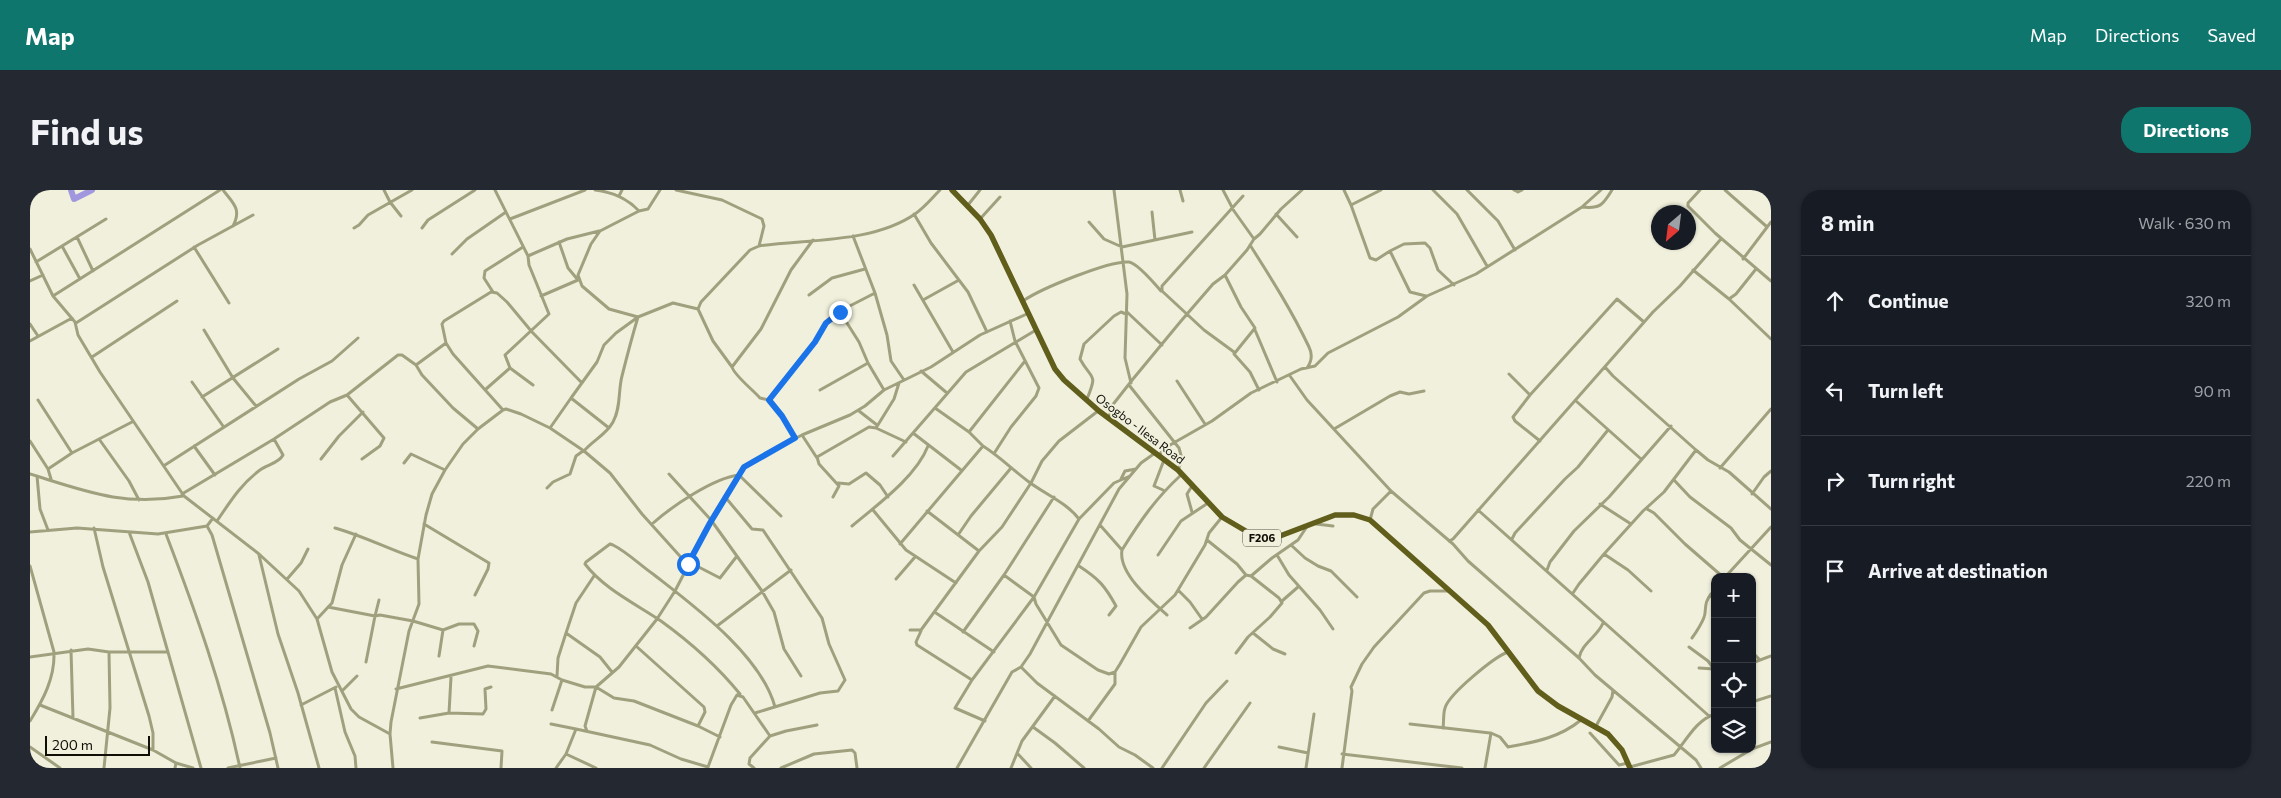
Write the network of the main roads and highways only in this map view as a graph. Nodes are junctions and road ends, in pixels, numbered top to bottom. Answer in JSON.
{"nodes":[{"id":1,"x":952,"y":190,"type":"edge"},
{"id":2,"x":1630,"y":766,"type":"edge"}],
"edges":[{"from":1,"to":2,"type":"main road","name":"Osogbo - Ilesa Road","number":"F206"}]}
